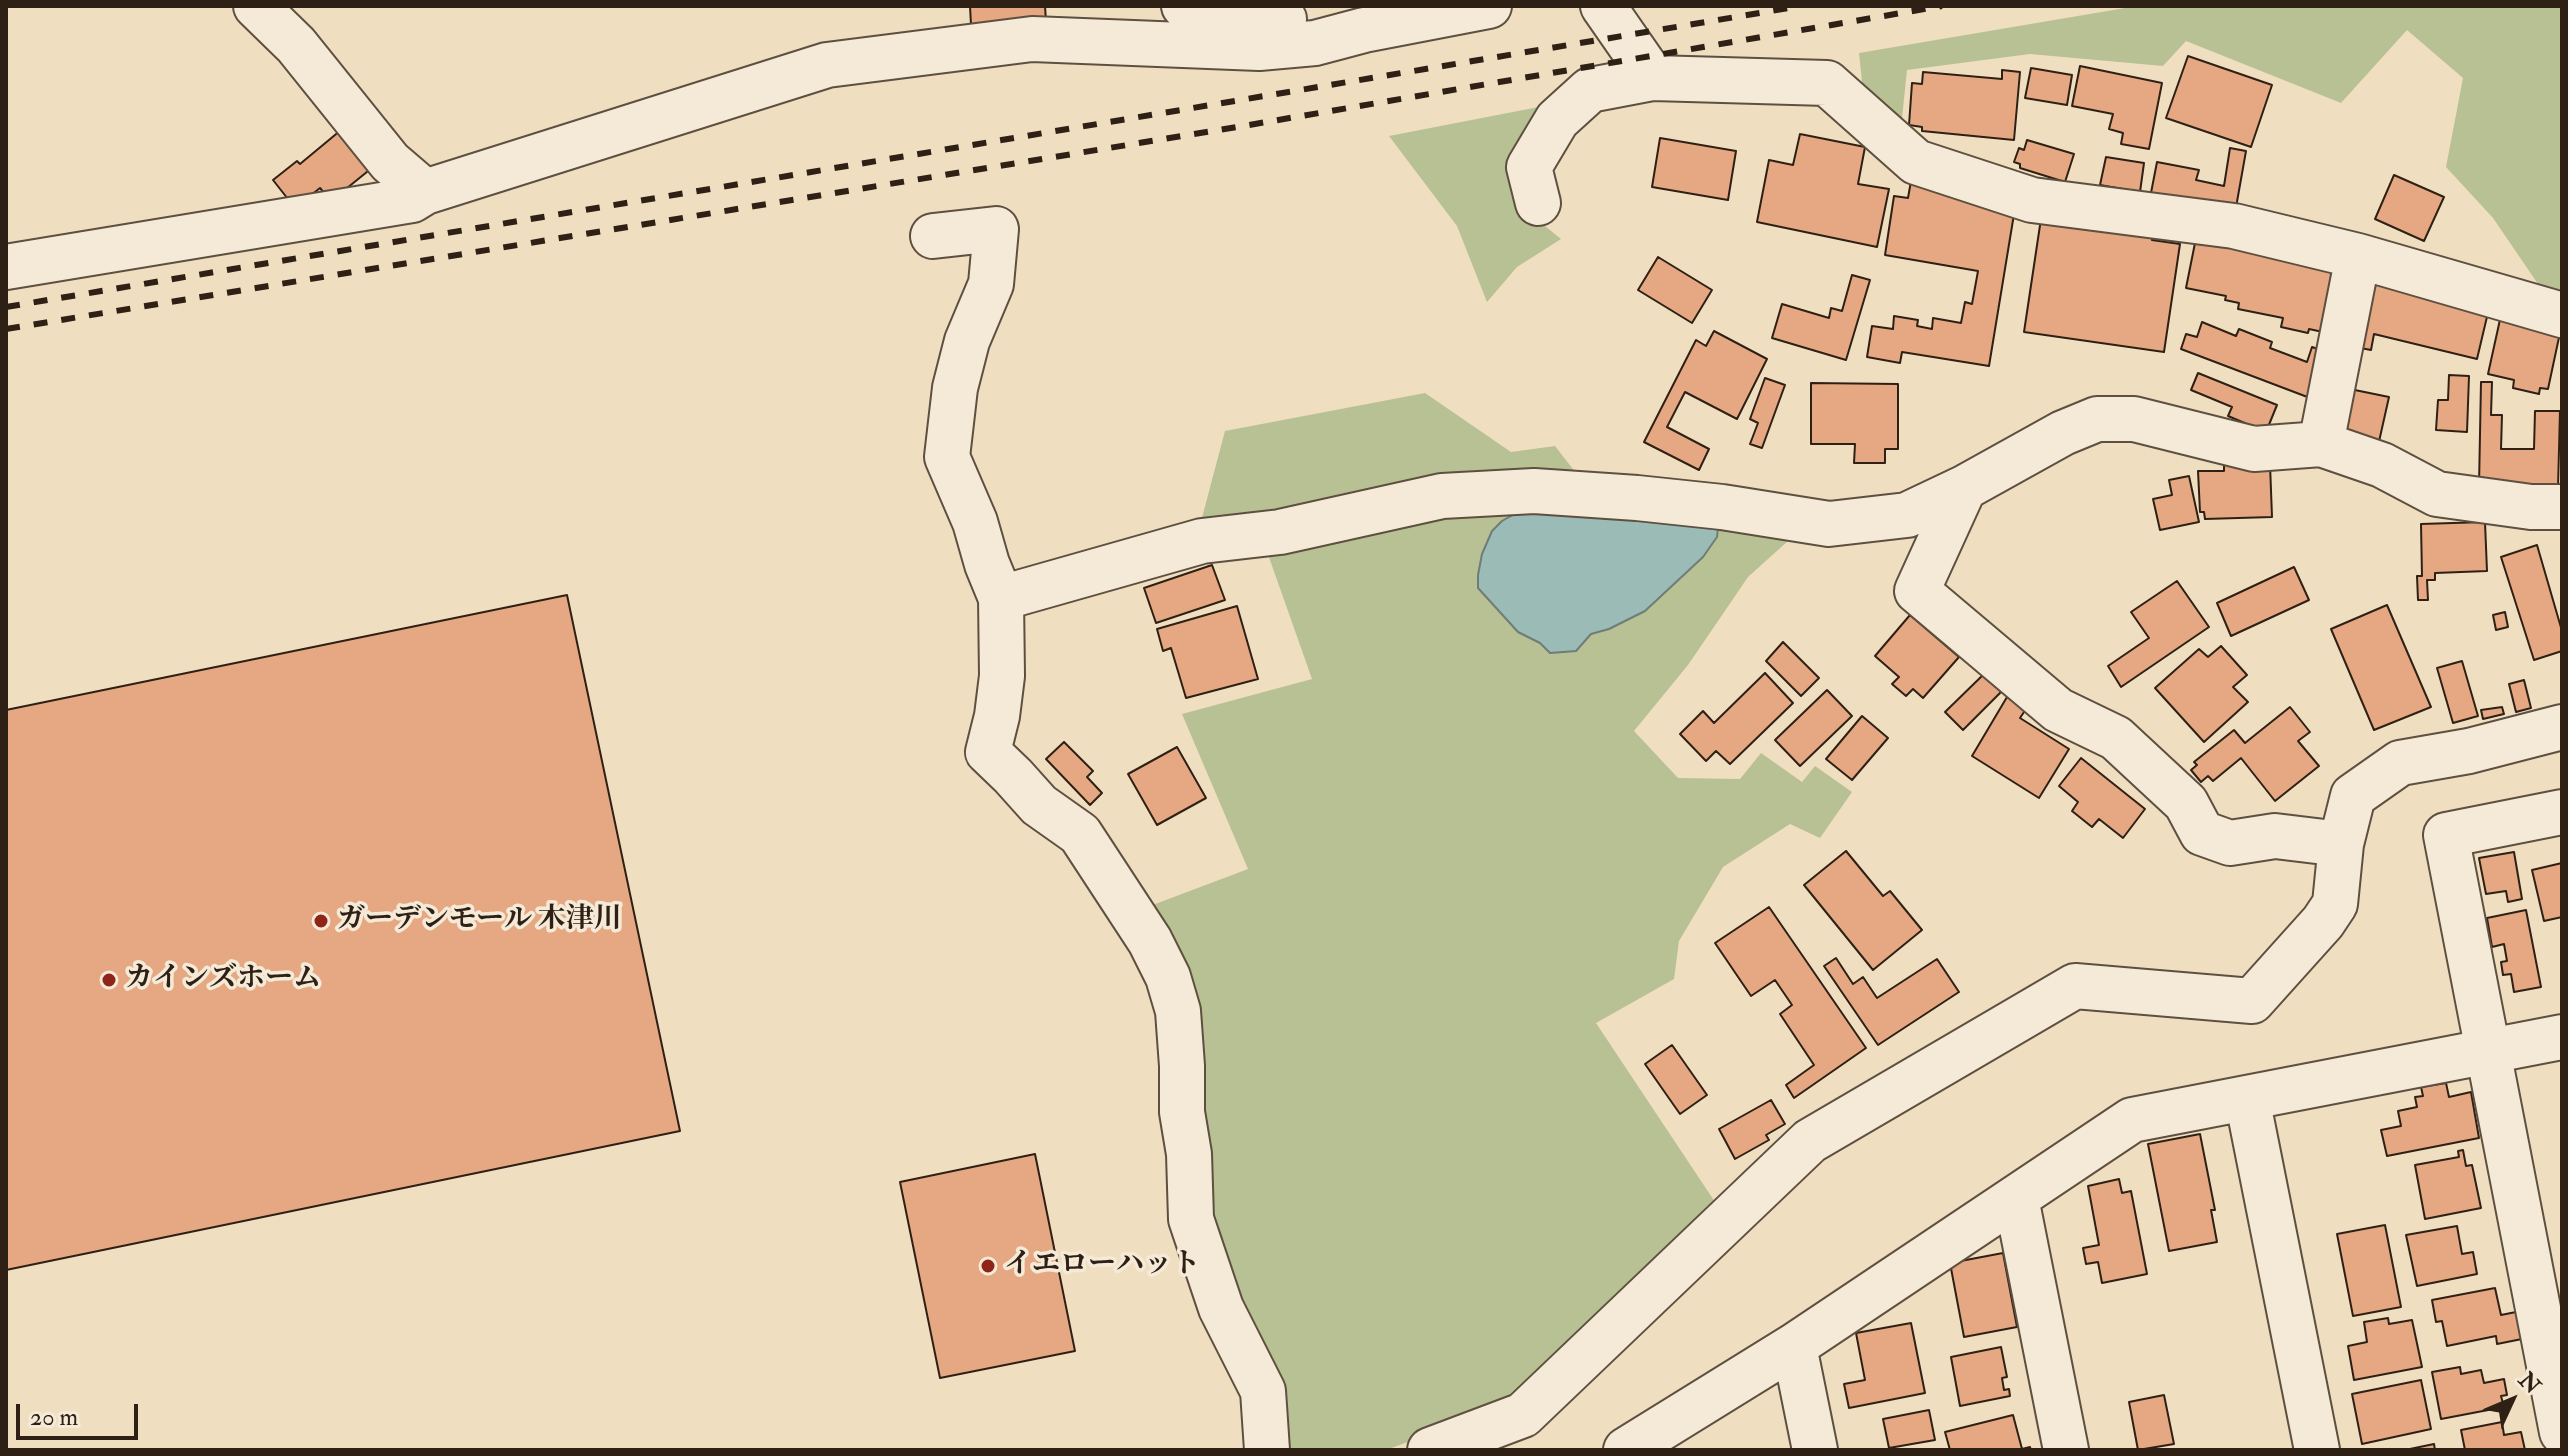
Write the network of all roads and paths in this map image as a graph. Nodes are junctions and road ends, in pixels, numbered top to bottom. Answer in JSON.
{"nodes":[{"id":1,"x":256,"y":6,"type":"edge"},
{"id":2,"x":1184,"y":6,"type":"edge"},
{"id":3,"x":1489,"y":6,"type":"edge"},
{"id":4,"x":1603,"y":6,"type":"edge"},
{"id":5,"x":1364,"y":30,"type":"junction"},
{"id":6,"x":1653,"y":78,"type":"junction"},
{"id":7,"x":425,"y":192,"type":"junction"},
{"id":8,"x":1538,"y":203,"type":"dead end"},
{"id":9,"x":933,"y":236,"type":"dead end"},
{"id":10,"x":2358,"y":256,"type":"junction"},
{"id":11,"x":6,"y":267,"type":"edge"},
{"id":12,"x":2562,"y":315,"type":"edge"},
{"id":13,"x":2321,"y":444,"type":"junction"},
{"id":14,"x":1964,"y":488,"type":"junction"},
{"id":15,"x":2562,"y":507,"type":"edge"},
{"id":16,"x":1001,"y":598,"type":"junction"},
{"id":17,"x":2562,"y":727,"type":"edge"},
{"id":18,"x":2562,"y":812,"type":"edge"},
{"id":19,"x":2341,"y":844,"type":"junction"},
{"id":20,"x":2562,"y":1037,"type":"edge"},
{"id":21,"x":2487,"y":1052,"type":"junction"},
{"id":22,"x":2247,"y":1098,"type":"junction"},
{"id":23,"x":2016,"y":1198,"type":"junction"},
{"id":24,"x":1794,"y":1346,"type":"junction"},
{"id":25,"x":2562,"y":1432,"type":"edge"},
{"id":26,"x":1267,"y":1450,"type":"edge"},
{"id":27,"x":1430,"y":1450,"type":"edge"},
{"id":28,"x":1626,"y":1450,"type":"edge"},
{"id":29,"x":1815,"y":1450,"type":"edge"},
{"id":30,"x":2066,"y":1450,"type":"edge"},
{"id":31,"x":2317,"y":1450,"type":"edge"}],
"edges":[{"from":1,"to":7,"type":"street"},
{"from":2,"to":5,"type":"street"},
{"from":3,"to":5,"type":"street"},
{"from":4,"to":6,"type":"street"},
{"from":5,"to":7,"type":"street"},
{"from":6,"to":8,"type":"street"},
{"from":6,"to":10,"type":"street"},
{"from":7,"to":11,"type":"street"},
{"from":9,"to":16,"type":"street"},
{"from":10,"to":12,"type":"street"},
{"from":10,"to":13,"type":"street"},
{"from":13,"to":14,"type":"street"},
{"from":13,"to":15,"type":"street"},
{"from":14,"to":16,"type":"street"},
{"from":14,"to":19,"type":"street"},
{"from":16,"to":26,"type":"street"},
{"from":17,"to":19,"type":"street"},
{"from":18,"to":21,"type":"street"},
{"from":19,"to":27,"type":"street"},
{"from":20,"to":21,"type":"street"},
{"from":21,"to":22,"type":"street"},
{"from":21,"to":25,"type":"street"},
{"from":22,"to":23,"type":"street"},
{"from":22,"to":31,"type":"street"},
{"from":23,"to":24,"type":"street"},
{"from":23,"to":30,"type":"street"},
{"from":24,"to":28,"type":"street"},
{"from":24,"to":29,"type":"street"}]}
